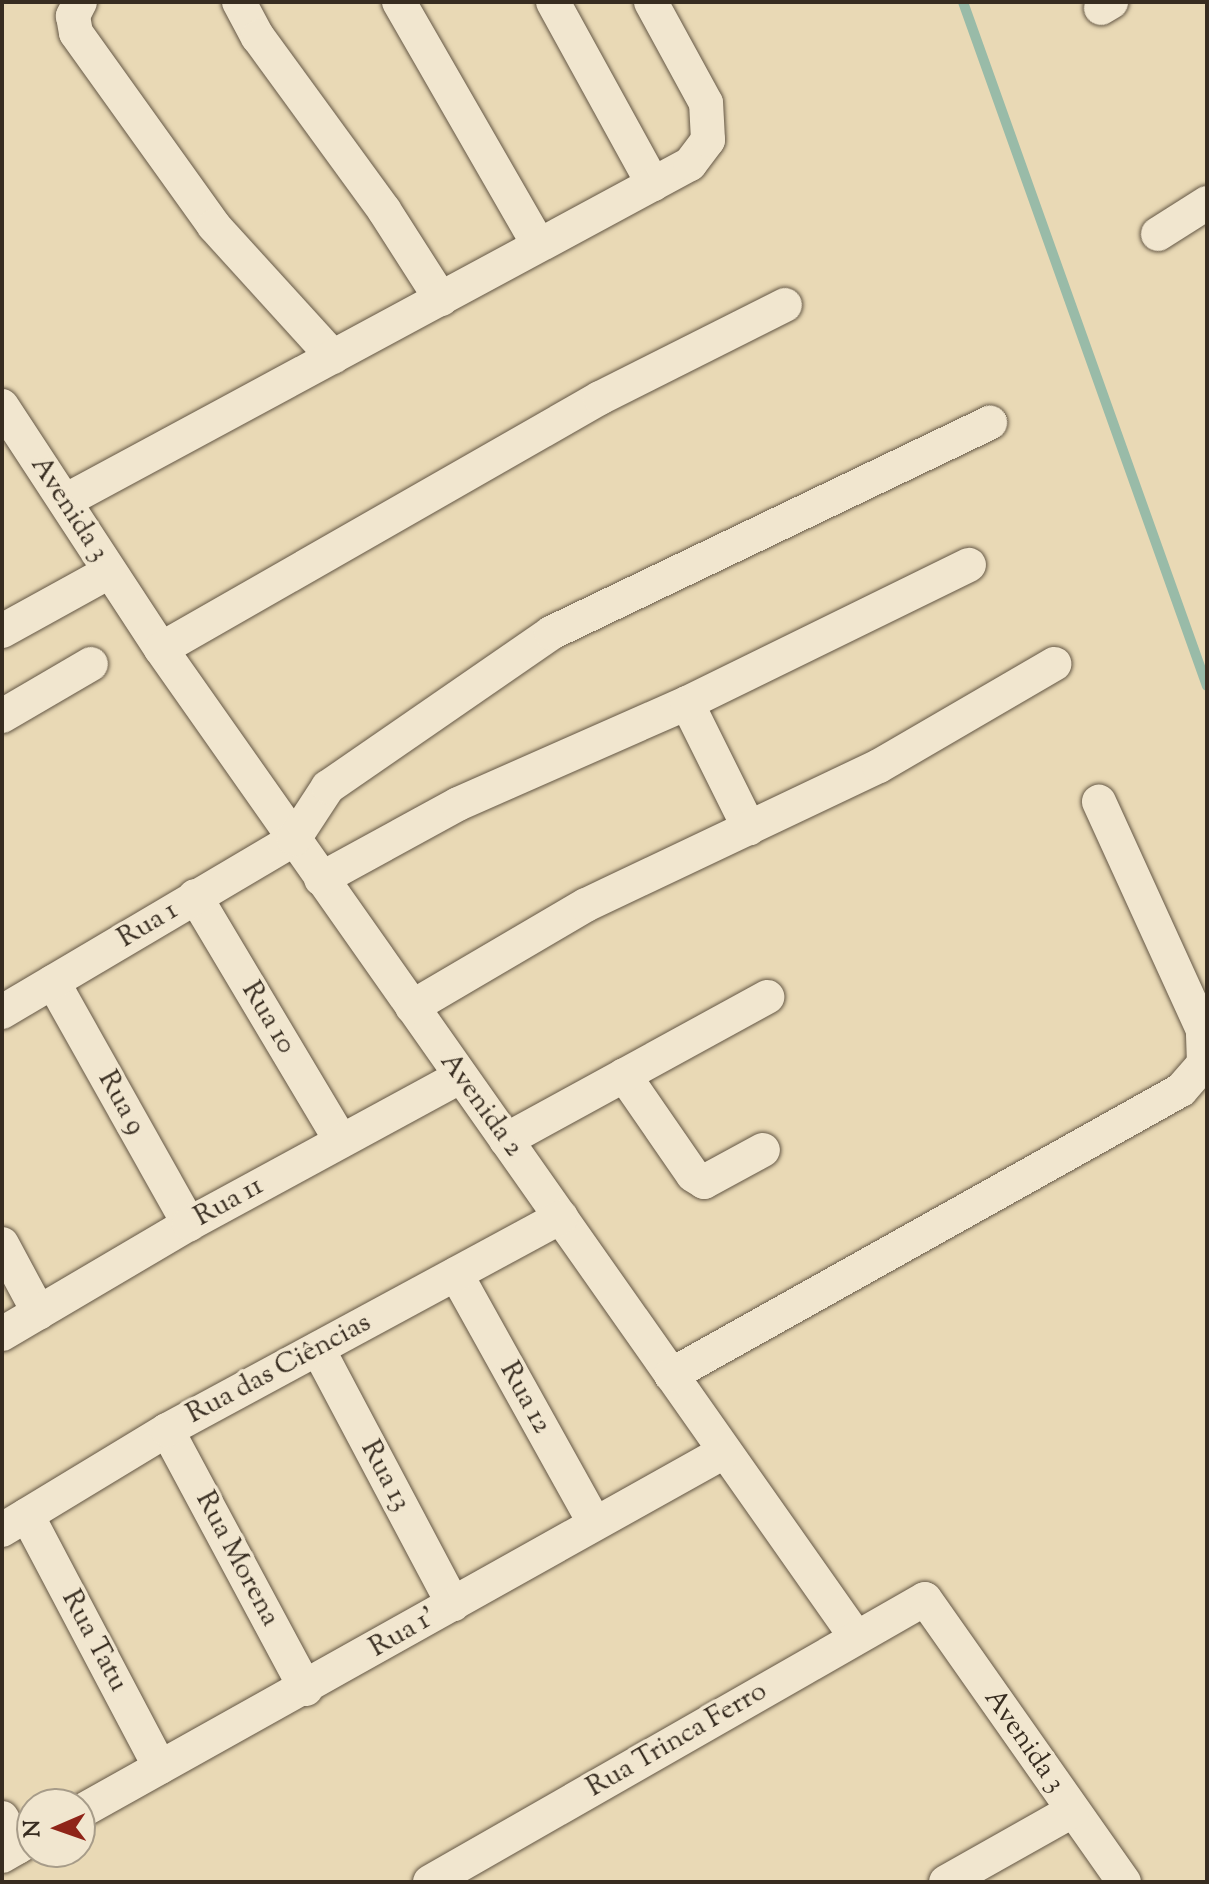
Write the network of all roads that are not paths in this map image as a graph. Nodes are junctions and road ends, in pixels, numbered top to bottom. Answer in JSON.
{"nodes":[{"id":1,"x":80,"y":2,"type":"edge"},
{"id":2,"x":239,"y":2,"type":"edge"},
{"id":3,"x":399,"y":2,"type":"edge"},
{"id":4,"x":553,"y":2,"type":"edge"},
{"id":5,"x":651,"y":2,"type":"edge"},
{"id":6,"x":653,"y":184,"type":"junction"},
{"id":7,"x":1207,"y":203,"type":"edge"},
{"id":8,"x":1158,"y":234,"type":"dead end"},
{"id":9,"x":539,"y":245,"type":"junction"},
{"id":10,"x":441,"y":299,"type":"junction"},
{"id":11,"x":785,"y":305,"type":"dead end"},
{"id":12,"x":333,"y":357,"type":"junction"},
{"id":13,"x":2,"y":406,"type":"edge"},
{"id":14,"x":990,"y":423,"type":"dead end"},
{"id":15,"x":65,"y":501,"type":"junction"},
{"id":16,"x":969,"y":565,"type":"dead end"},
{"id":17,"x":109,"y":572,"type":"junction"},
{"id":18,"x":2,"y":631,"type":"edge"},
{"id":19,"x":161,"y":649,"type":"junction"},
{"id":20,"x":91,"y":664,"type":"dead end"},
{"id":21,"x":1054,"y":664,"type":"dead end"},
{"id":22,"x":687,"y":703,"type":"junction"},
{"id":23,"x":2,"y":716,"type":"edge"},
{"id":24,"x":1099,"y":802,"type":"dead end"},
{"id":25,"x":749,"y":828,"type":"junction"},
{"id":26,"x":294,"y":839,"type":"junction"},
{"id":27,"x":321,"y":879,"type":"junction"},
{"id":28,"x":195,"y":896,"type":"junction"},
{"id":29,"x":53,"y":982,"type":"junction"},
{"id":30,"x":767,"y":997,"type":"dead end"},
{"id":31,"x":412,"y":1007,"type":"junction"},
{"id":32,"x":2,"y":1012,"type":"edge"},
{"id":33,"x":624,"y":1075,"type":"junction"},
{"id":34,"x":460,"y":1077,"type":"junction"},
{"id":35,"x":506,"y":1140,"type":"junction"},
{"id":36,"x":341,"y":1141,"type":"junction"},
{"id":37,"x":763,"y":1150,"type":"dead end"},
{"id":38,"x":561,"y":1217,"type":"junction"},
{"id":39,"x":189,"y":1224,"type":"junction"},
{"id":40,"x":2,"y":1244,"type":"edge"},
{"id":41,"x":456,"y":1274,"type":"junction"},
{"id":42,"x":39,"y":1313,"type":"junction"},
{"id":43,"x":2,"y":1334,"type":"edge"},
{"id":44,"x":318,"y":1349,"type":"junction"},
{"id":45,"x":671,"y":1375,"type":"junction"},
{"id":46,"x":167,"y":1430,"type":"junction"},
{"id":47,"x":724,"y":1452,"type":"junction"},
{"id":48,"x":15,"y":1522,"type":"edge"},
{"id":49,"x":594,"y":1522,"type":"junction"},
{"id":50,"x":925,"y":1599,"type":"joint"},
{"id":51,"x":453,"y":1604,"type":"junction"},
{"id":52,"x":856,"y":1637,"type":"junction"},
{"id":53,"x":306,"y":1689,"type":"junction"},
{"id":54,"x":160,"y":1767,"type":"junction"},
{"id":55,"x":96,"y":1803,"type":"edge"},
{"id":56,"x":1072,"y":1811,"type":"junction"},
{"id":57,"x":430,"y":1882,"type":"edge"},
{"id":58,"x":946,"y":1882,"type":"edge"},
{"id":59,"x":1124,"y":1882,"type":"edge"}],
"edges":[{"from":1,"to":12,"type":"street"},
{"from":2,"to":10,"type":"street"},
{"from":3,"to":9,"type":"street"},
{"from":4,"to":6,"type":"street"},
{"from":5,"to":6,"type":"street"},
{"from":6,"to":9,"type":"street"},
{"from":7,"to":8,"type":"street"},
{"from":9,"to":10,"type":"street"},
{"from":10,"to":12,"type":"street"},
{"from":11,"to":19,"type":"street"},
{"from":12,"to":15,"type":"street"},
{"from":13,"to":15,"type":"street","name":"Avenida 3"},
{"from":14,"to":26,"type":"street"},
{"from":15,"to":17,"type":"street","name":"Avenida 3"},
{"from":16,"to":22,"type":"street"},
{"from":17,"to":18,"type":"street"},
{"from":17,"to":19,"type":"street","name":"Avenida 2"},
{"from":19,"to":26,"type":"street","name":"Avenida 2"},
{"from":20,"to":23,"type":"street"},
{"from":21,"to":25,"type":"street"},
{"from":22,"to":25,"type":"street"},
{"from":22,"to":27,"type":"street"},
{"from":24,"to":45,"type":"street"},
{"from":25,"to":31,"type":"street"},
{"from":26,"to":27,"type":"street","name":"Avenida 2"},
{"from":26,"to":28,"type":"street","name":"Rua 1"},
{"from":27,"to":31,"type":"street","name":"Avenida 2"},
{"from":28,"to":29,"type":"street","name":"Rua 1"},
{"from":28,"to":36,"type":"street","name":"Rua 10"},
{"from":29,"to":32,"type":"street","name":"Rua 1"},
{"from":29,"to":39,"type":"street","name":"Rua 9"},
{"from":30,"to":33,"type":"street"},
{"from":31,"to":34,"type":"street","name":"Avenida 2"},
{"from":33,"to":35,"type":"street"},
{"from":33,"to":37,"type":"street"},
{"from":34,"to":35,"type":"street","name":"Avenida 2"},
{"from":34,"to":36,"type":"street","name":"Rua 11"},
{"from":35,"to":38,"type":"street","name":"Avenida 2"},
{"from":36,"to":39,"type":"street","name":"Rua 11"},
{"from":38,"to":41,"type":"street","name":"Rua das Ciências"},
{"from":38,"to":45,"type":"street","name":"Avenida 2"},
{"from":39,"to":42,"type":"street","name":"Rua 11"},
{"from":40,"to":42,"type":"street"},
{"from":41,"to":44,"type":"street","name":"Rua das Ciências"},
{"from":41,"to":49,"type":"street","name":"Rua 12"},
{"from":42,"to":43,"type":"street","name":"Rua 11"},
{"from":44,"to":46,"type":"street","name":"Rua das Ciências"},
{"from":44,"to":51,"type":"street","name":"Rua 13"},
{"from":45,"to":47,"type":"street","name":"Avenida 2"},
{"from":46,"to":48,"type":"street","name":"Rua das Ciências"},
{"from":46,"to":53,"type":"street","name":"Rua Morena"},
{"from":47,"to":49,"type":"street","name":"Rua 1'"},
{"from":47,"to":52,"type":"street","name":"Avenida 2"},
{"from":48,"to":54,"type":"street","name":"Rua Tatu"},
{"from":49,"to":51,"type":"street","name":"Rua 1'"},
{"from":50,"to":52,"type":"street","name":"Rua Trinca Ferro"},
{"from":50,"to":56,"type":"street","name":"Avenida 3"},
{"from":51,"to":53,"type":"street","name":"Rua 1'"},
{"from":52,"to":57,"type":"street","name":"Rua Trinca Ferro"},
{"from":53,"to":54,"type":"street","name":"Rua 1'"},
{"from":54,"to":55,"type":"street","name":"Rua 1'"},
{"from":56,"to":58,"type":"street"},
{"from":56,"to":59,"type":"street","name":"Avenida 3"}]}
